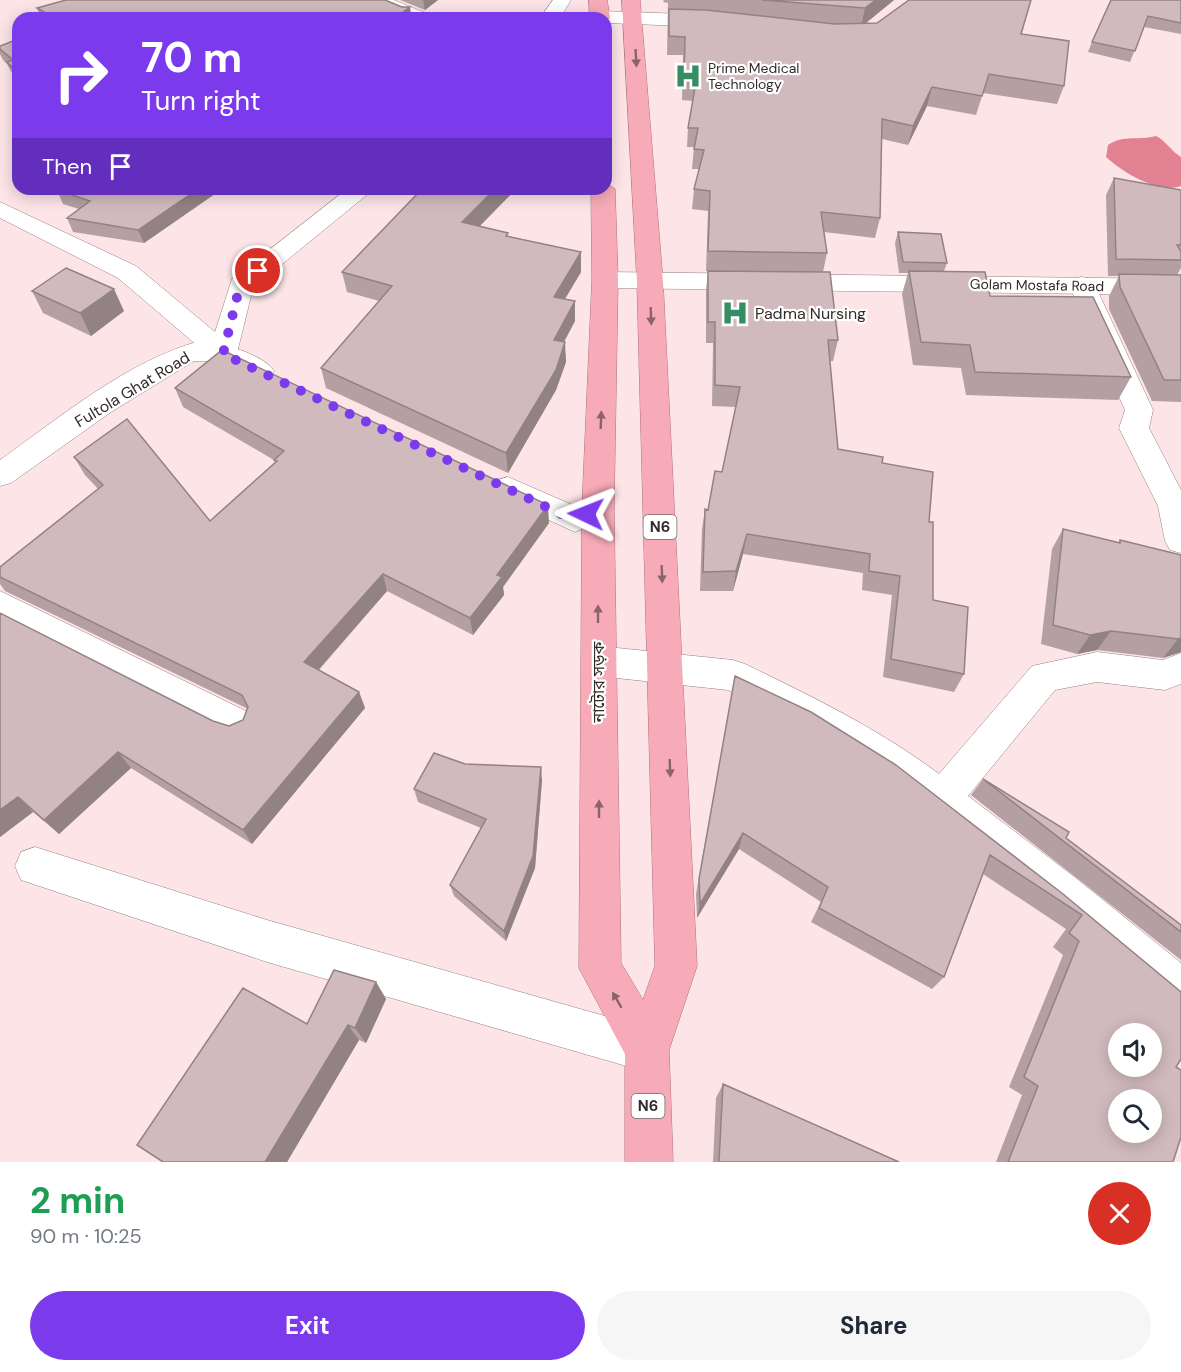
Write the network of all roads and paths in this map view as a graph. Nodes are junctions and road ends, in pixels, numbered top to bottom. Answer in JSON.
{"nodes":[{"id":1,"x":378,"y":0,"type":"edge"},
{"id":2,"x":633,"y":9,"type":"edge"},
{"id":3,"x":407,"y":12,"type":"edge"},
{"id":4,"x":599,"y":12,"type":"edge"},
{"id":5,"x":736,"y":23,"type":"edge"},
{"id":6,"x":355,"y":195,"type":"edge"},
{"id":7,"x":603,"y":195,"type":"edge"},
{"id":8,"x":0,"y":208,"type":"edge"},
{"id":9,"x":605,"y":280,"type":"junction"},
{"id":10,"x":650,"y":282,"type":"junction"},
{"id":11,"x":1082,"y":285,"type":"junction"},
{"id":12,"x":1181,"y":287,"type":"edge"},
{"id":13,"x":223,"y":354,"type":"junction"},
{"id":14,"x":286,"y":383,"type":"edge"},
{"id":15,"x":0,"y":475,"type":"edge"},
{"id":16,"x":484,"y":476,"type":"edge"},
{"id":17,"x":598,"y":508,"type":"junction"},
{"id":18,"x":1181,"y":541,"type":"edge"},
{"id":19,"x":0,"y":605,"type":"edge"},
{"id":20,"x":598,"y":661,"type":"junction"},
{"id":21,"x":666,"y":668,"type":"junction"},
{"id":22,"x":1181,"y":668,"type":"edge"},
{"id":23,"x":237,"y":724,"type":"edge"},
{"id":24,"x":942,"y":799,"type":"junction"},
{"id":25,"x":35,"y":866,"type":"dead end"},
{"id":26,"x":1181,"y":990,"type":"edge"},
{"id":27,"x":646,"y":1050,"type":"junction"},
{"id":28,"x":649,"y":1162,"type":"edge"}],
"edges":[{"from":1,"to":3,"type":"street"},
{"from":2,"to":4,"type":"street"},
{"from":2,"to":5,"type":"street"},
{"from":2,"to":10,"type":"highway","number":"N6","one_way":true},
{"from":6,"to":13,"type":"street"},
{"from":7,"to":9,"type":"highway","name":"নাটোর সড়ক","number":"N6"},
{"from":8,"to":13,"type":"street"},
{"from":9,"to":10,"type":"street","name":"Golam Mostafa Road"},
{"from":17,"to":9,"type":"highway","name":"নাটোর সড়ক","number":"N6","one_way":true},
{"from":10,"to":11,"type":"street","name":"Golam Mostafa Road"},
{"from":10,"to":21,"type":"highway","number":"N6","one_way":true},
{"from":11,"to":12,"type":"street","name":"Golam Mostafa Road"},
{"from":11,"to":18,"type":"street"},
{"from":13,"to":14,"type":"street","name":"Fultola Ghat Road"},
{"from":13,"to":15,"type":"street","name":"Fultola Ghat Road"},
{"from":16,"to":17,"type":"street"},
{"from":20,"to":17,"type":"highway","name":"নাটোর সড়ক","number":"N6","one_way":true},
{"from":19,"to":23,"type":"street"},
{"from":20,"to":21,"type":"street"},
{"from":27,"to":20,"type":"highway","name":"নাটোর সড়ক","number":"N6","one_way":true},
{"from":21,"to":24,"type":"street"},
{"from":21,"to":27,"type":"highway","number":"N6","one_way":true},
{"from":22,"to":24,"type":"street"},
{"from":24,"to":26,"type":"street"},
{"from":25,"to":27,"type":"street"},
{"from":27,"to":28,"type":"highway","name":"নাটোর সড়ক","number":"N6"}]}
